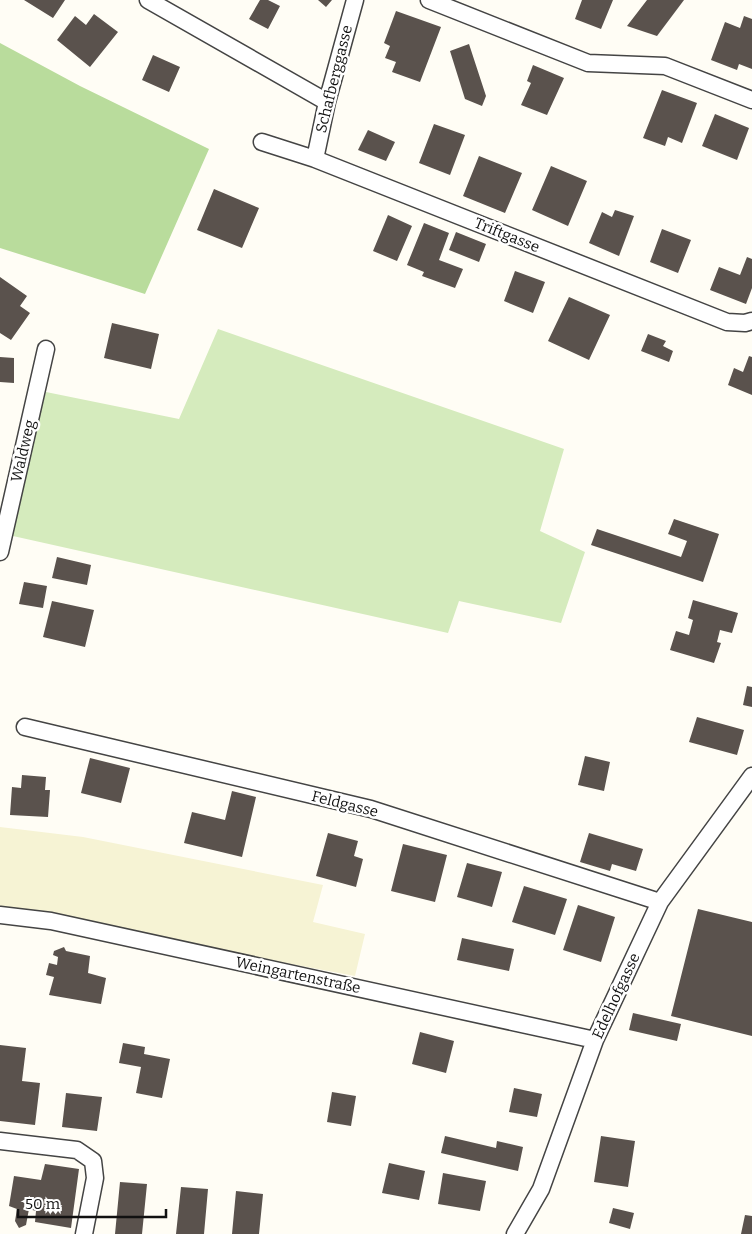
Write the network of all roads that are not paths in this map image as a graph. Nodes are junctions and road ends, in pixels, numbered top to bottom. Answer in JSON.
{"nodes":[{"id":1,"x":148,"y":0,"type":"edge"},
{"id":2,"x":355,"y":0,"type":"edge"},
{"id":3,"x":429,"y":0,"type":"edge"},
{"id":4,"x":752,"y":100,"type":"edge"},
{"id":5,"x":327,"y":102,"type":"junction"},
{"id":6,"x":262,"y":142,"type":"dead end"},
{"id":7,"x":314,"y":159,"type":"junction"},
{"id":8,"x":752,"y":321,"type":"edge"},
{"id":9,"x":46,"y":349,"type":"dead end"},
{"id":10,"x":0,"y":552,"type":"edge"},
{"id":11,"x":24,"y":727,"type":"dead end"},
{"id":12,"x":752,"y":776,"type":"edge"},
{"id":13,"x":660,"y":902,"type":"junction"},
{"id":14,"x":0,"y":915,"type":"edge"},
{"id":15,"x":595,"y":1040,"type":"junction"},
{"id":16,"x":0,"y":1141,"type":"edge"},
{"id":17,"x":84,"y":1234,"type":"edge"},
{"id":18,"x":515,"y":1234,"type":"edge"}],
"edges":[{"from":1,"to":5,"type":"street"},
{"from":2,"to":5,"type":"street","name":"Schafberggasse"},
{"from":3,"to":4,"type":"street"},
{"from":5,"to":7,"type":"street","name":"Schafberggasse"},
{"from":6,"to":7,"type":"street","name":"Triftgasse"},
{"from":7,"to":8,"type":"street","name":"Triftgasse"},
{"from":9,"to":10,"type":"street","name":"Waldweg"},
{"from":11,"to":13,"type":"street","name":"Feldgasse"},
{"from":12,"to":13,"type":"street","name":"Edelhofgasse"},
{"from":13,"to":15,"type":"street","name":"Edelhofgasse"},
{"from":14,"to":15,"type":"street","name":"Weingartenstraße"},
{"from":15,"to":18,"type":"street","name":"Edelhofgasse"},
{"from":16,"to":17,"type":"street"}]}
